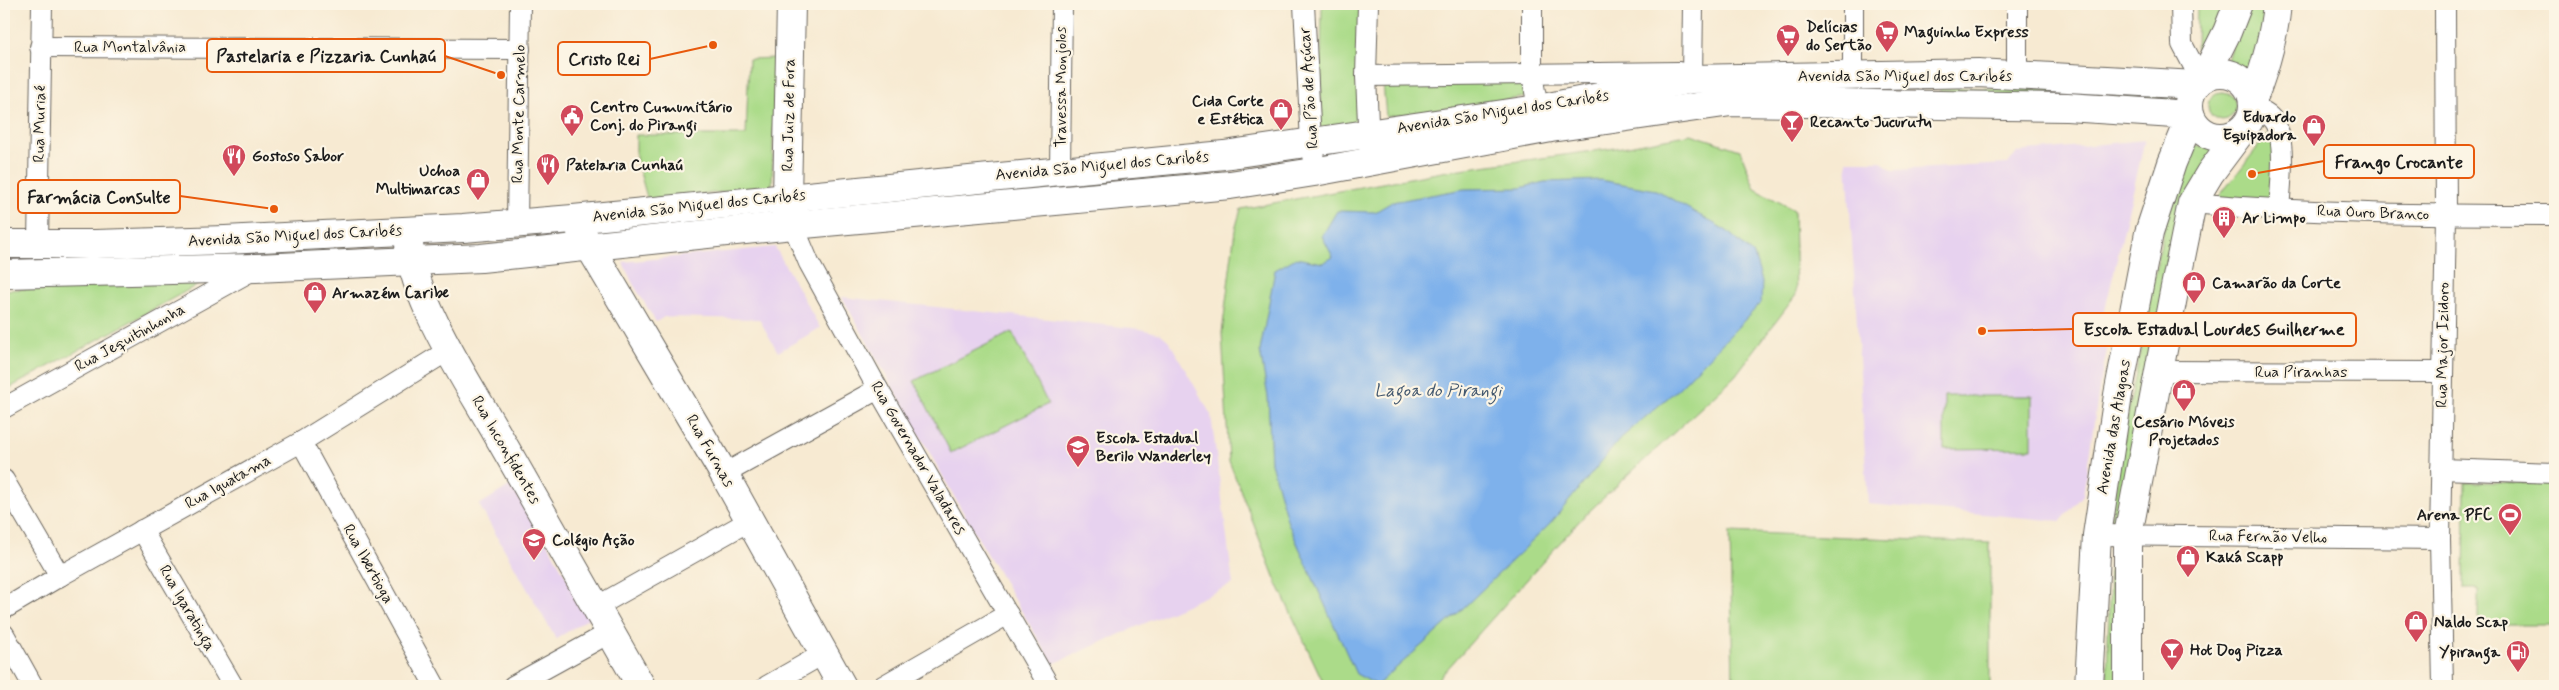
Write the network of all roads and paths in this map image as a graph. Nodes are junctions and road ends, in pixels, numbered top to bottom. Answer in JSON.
{"nodes":[{"id":1,"x":42,"y":4,"type":"edge"},
{"id":2,"x":520,"y":4,"type":"edge"},
{"id":3,"x":791,"y":4,"type":"edge"},
{"id":4,"x":1062,"y":4,"type":"edge"},
{"id":5,"x":1304,"y":4,"type":"edge"},
{"id":6,"x":1368,"y":4,"type":"edge"},
{"id":7,"x":1532,"y":4,"type":"edge"},
{"id":8,"x":1692,"y":4,"type":"edge"},
{"id":9,"x":1853,"y":4,"type":"edge"},
{"id":10,"x":2017,"y":4,"type":"edge"},
{"id":11,"x":2181,"y":4,"type":"edge"},
{"id":12,"x":2238,"y":4,"type":"edge"},
{"id":13,"x":2277,"y":4,"type":"edge"},
{"id":14,"x":2445,"y":4,"type":"edge"},
{"id":15,"x":40,"y":47,"type":"junction"},
{"id":16,"x":520,"y":49,"type":"junction"},
{"id":17,"x":1532,"y":74,"type":"junction"},
{"id":18,"x":1935,"y":74,"type":"junction"},
{"id":19,"x":1692,"y":75,"type":"junction"},
{"id":20,"x":2017,"y":75,"type":"junction"},
{"id":21,"x":1366,"y":76,"type":"junction"},
{"id":22,"x":1853,"y":76,"type":"junction"},
{"id":23,"x":2200,"y":81,"type":"junction"},
{"id":24,"x":1934,"y":105,"type":"junction"},
{"id":25,"x":1538,"y":109,"type":"junction"},
{"id":26,"x":2250,"y":112,"type":"junction"},
{"id":27,"x":2191,"y":116,"type":"junction"},
{"id":28,"x":1367,"y":135,"type":"junction"},
{"id":29,"x":1311,"y":144,"type":"junction"},
{"id":30,"x":1371,"y":162,"type":"junction"},
{"id":31,"x":1060,"y":169,"type":"junction"},
{"id":32,"x":1316,"y":172,"type":"junction"},
{"id":33,"x":787,"y":198,"type":"junction"},
{"id":34,"x":2192,"y":203,"type":"junction"},
{"id":35,"x":2279,"y":210,"type":"junction"},
{"id":36,"x":2446,"y":215,"type":"junction"},
{"id":37,"x":2555,"y":215,"type":"edge"},
{"id":38,"x":573,"y":219,"type":"junction"},
{"id":39,"x":517,"y":224,"type":"junction"},
{"id":40,"x":794,"y":225,"type":"junction"},
{"id":41,"x":409,"y":231,"type":"junction"},
{"id":42,"x":4,"y":244,"type":"edge"},
{"id":43,"x":38,"y":244,"type":"junction"},
{"id":44,"x":590,"y":247,"type":"junction"},
{"id":45,"x":410,"y":262,"type":"junction"},
{"id":46,"x":256,"y":268,"type":"junction"},
{"id":47,"x":4,"y":274,"type":"edge"},
{"id":48,"x":449,"y":350,"type":"junction"},
{"id":49,"x":2160,"y":371,"type":"junction"},
{"id":50,"x":2441,"y":372,"type":"junction"},
{"id":51,"x":878,"y":389,"type":"junction"},
{"id":52,"x":4,"y":408,"type":"edge"},
{"id":53,"x":301,"y":442,"type":"junction"},
{"id":54,"x":2440,"y":469,"type":"junction"},
{"id":55,"x":2555,"y":473,"type":"edge"},
{"id":56,"x":724,"y":474,"type":"junction"},
{"id":57,"x":4,"y":480,"type":"edge"},
{"id":58,"x":749,"y":521,"type":"junction"},
{"id":59,"x":142,"y":530,"type":"junction"},
{"id":60,"x":2097,"y":535,"type":"junction"},
{"id":61,"x":2128,"y":535,"type":"junction"},
{"id":62,"x":2440,"y":539,"type":"junction"},
{"id":63,"x":60,"y":576,"type":"junction"},
{"id":64,"x":596,"y":607,"type":"junction"},
{"id":65,"x":4,"y":609,"type":"edge"},
{"id":66,"x":1008,"y":614,"type":"junction"},
{"id":67,"x":611,"y":632,"type":"junction"},
{"id":68,"x":4,"y":634,"type":"edge"},
{"id":69,"x":823,"y":654,"type":"junction"},
{"id":70,"x":33,"y":686,"type":"edge"},
{"id":71,"x":233,"y":686,"type":"edge"},
{"id":72,"x":435,"y":686,"type":"edge"},
{"id":73,"x":512,"y":686,"type":"edge"},
{"id":74,"x":641,"y":686,"type":"edge"},
{"id":75,"x":767,"y":686,"type":"edge"},
{"id":76,"x":842,"y":686,"type":"edge"},
{"id":77,"x":882,"y":686,"type":"edge"},
{"id":78,"x":1050,"y":686,"type":"edge"},
{"id":79,"x":2089,"y":686,"type":"edge"},
{"id":80,"x":2128,"y":686,"type":"edge"},
{"id":81,"x":2443,"y":686,"type":"edge"}],
"edges":[{"from":1,"to":15,"type":"street","name":"Rua Muriaé"},
{"from":2,"to":16,"type":"street","name":"Rua Monte Carmelo"},
{"from":3,"to":33,"type":"main road","name":"Rua Juiz de Fora"},
{"from":4,"to":31,"type":"street","name":"Travessa Monjolos"},
{"from":5,"to":29,"type":"street","name":"Rua Pão de Açúcar"},
{"from":6,"to":21,"type":"street"},
{"from":7,"to":17,"type":"street"},
{"from":8,"to":19,"type":"street"},
{"from":9,"to":22,"type":"street"},
{"from":10,"to":20,"type":"street"},
{"from":11,"to":23,"type":"street"},
{"from":12,"to":23,"type":"main road"},
{"from":13,"to":26,"type":"main road","name":"Avenida das Alagoas"},
{"from":14,"to":36,"type":"street","name":"Rua Major Izidoro"},
{"from":15,"to":16,"type":"street","name":"Rua Montalvânia"},
{"from":15,"to":43,"type":"street","name":"Rua Muriaé"},
{"from":16,"to":39,"type":"street","name":"Rua Monte Carmelo"},
{"from":17,"to":19,"type":"street","name":"Avenida São Miguel dos Caribés"},
{"from":17,"to":21,"type":"street","name":"Avenida São Miguel dos Caribés"},
{"from":17,"to":25,"type":"street"},
{"from":18,"to":20,"type":"main road","name":"Avenida São Miguel dos Caribés"},
{"from":18,"to":22,"type":"main road","name":"Avenida São Miguel dos Caribés"},
{"from":18,"to":24,"type":"main road"},
{"from":19,"to":22,"type":"main road","name":"Avenida São Miguel dos Caribés"},
{"from":19,"to":25,"type":"main road","name":"Avenida São Miguel dos Caribés"},
{"from":20,"to":23,"type":"main road","name":"Avenida São Miguel dos Caribés"},
{"from":21,"to":28,"type":"street"},
{"from":23,"to":26,"type":"main road"},
{"from":23,"to":27,"type":"main road"},
{"from":24,"to":27,"type":"main road","name":"Avenida São Miguel dos Caribés"},
{"from":24,"to":30,"type":"main road","name":"Avenida São Miguel dos Caribés"},
{"from":25,"to":28,"type":"main road","name":"Avenida São Miguel dos Caribés"},
{"from":26,"to":27,"type":"main road"},
{"from":26,"to":34,"type":"main road","name":"Avenida das Alagoas"},
{"from":26,"to":35,"type":"street"},
{"from":27,"to":60,"type":"main road","name":"Avenida das Alagoas"},
{"from":28,"to":29,"type":"main road","name":"Avenida São Miguel dos Caribés"},
{"from":28,"to":30,"type":"street"},
{"from":29,"to":31,"type":"main road","name":"Avenida São Miguel dos Caribés"},
{"from":29,"to":32,"type":"street","name":"Rua Pão de Açúcar"},
{"from":30,"to":32,"type":"main road","name":"Avenida São Miguel dos Caribés"},
{"from":31,"to":33,"type":"main road","name":"Avenida São Miguel dos Caribés"},
{"from":32,"to":40,"type":"main road","name":"Avenida São Miguel dos Caribés"},
{"from":33,"to":38,"type":"main road","name":"Avenida São Miguel dos Caribés"},
{"from":33,"to":40,"type":"main road","name":"Rua Juiz de Fora"},
{"from":34,"to":35,"type":"street","name":"Rua Ouro Branco"},
{"from":34,"to":49,"type":"main road","name":"Avenida das Alagoas"},
{"from":35,"to":36,"type":"street","name":"Rua Ouro Branco"},
{"from":36,"to":37,"type":"street","name":"Rua Ouro Branco"},
{"from":36,"to":50,"type":"street","name":"Rua Major Izidoro"},
{"from":38,"to":39,"type":"main road","name":"Avenida São Miguel dos Caribés"},
{"from":38,"to":44,"type":"main road","name":"Rua Furnas"},
{"from":39,"to":41,"type":"main road","name":"Avenida São Miguel dos Caribés"},
{"from":40,"to":44,"type":"main road","name":"Avenida São Miguel dos Caribés"},
{"from":40,"to":51,"type":"street","name":"Rua Governador Valadares"},
{"from":41,"to":43,"type":"main road","name":"Avenida São Miguel dos Caribés"},
{"from":41,"to":45,"type":"main road","name":"Rua Inconfidentes"},
{"from":42,"to":43,"type":"main road","name":"Avenida São Miguel dos Caribés"},
{"from":44,"to":45,"type":"main road","name":"Avenida São Miguel dos Caribés"},
{"from":44,"to":56,"type":"main road","name":"Rua Furnas"},
{"from":45,"to":46,"type":"main road","name":"Avenida São Miguel dos Caribés"},
{"from":45,"to":48,"type":"main road","name":"Rua Inconfidentes"},
{"from":46,"to":47,"type":"main road","name":"Avenida São Miguel dos Caribés"},
{"from":46,"to":52,"type":"street","name":"Rua Jequitinhonha"},
{"from":48,"to":53,"type":"street","name":"Rua Iguatama"},
{"from":48,"to":64,"type":"main road","name":"Rua Inconfidentes"},
{"from":49,"to":50,"type":"street","name":"Rua Piranhas"},
{"from":49,"to":61,"type":"main road","name":"Avenida das Alagoas"},
{"from":50,"to":54,"type":"street","name":"Rua Major Izidoro"},
{"from":51,"to":56,"type":"street"},
{"from":51,"to":66,"type":"street","name":"Rua Governador Valadares"},
{"from":53,"to":59,"type":"street","name":"Rua Iguatama"},
{"from":53,"to":72,"type":"street","name":"Rua Ibertioga"},
{"from":54,"to":55,"type":"street"},
{"from":54,"to":62,"type":"street","name":"Rua Major Izidoro"},
{"from":56,"to":58,"type":"main road","name":"Rua Furnas"},
{"from":57,"to":63,"type":"street"},
{"from":58,"to":64,"type":"street"},
{"from":58,"to":69,"type":"main road","name":"Rua Furnas"},
{"from":59,"to":63,"type":"street","name":"Rua Iguatama"},
{"from":59,"to":71,"type":"street","name":"Rua Igaratinga"},
{"from":60,"to":61,"type":"street","name":"Rua Fernão Velho"},
{"from":60,"to":79,"type":"main road","name":"Avenida das Alagoas"},
{"from":61,"to":62,"type":"street","name":"Rua Fernão Velho"},
{"from":61,"to":80,"type":"main road","name":"Avenida das Alagoas"},
{"from":62,"to":81,"type":"street","name":"Rua Major Izidoro"},
{"from":63,"to":65,"type":"street","name":"Rua Iguatama"},
{"from":64,"to":67,"type":"main road","name":"Rua Inconfidentes"},
{"from":66,"to":77,"type":"street"},
{"from":66,"to":78,"type":"street","name":"Rua Governador Valadares"},
{"from":67,"to":73,"type":"street"},
{"from":67,"to":74,"type":"main road","name":"Rua Inconfidentes"},
{"from":68,"to":70,"type":"street"},
{"from":69,"to":75,"type":"street"},
{"from":69,"to":76,"type":"main road","name":"Rua Furnas"}]}
